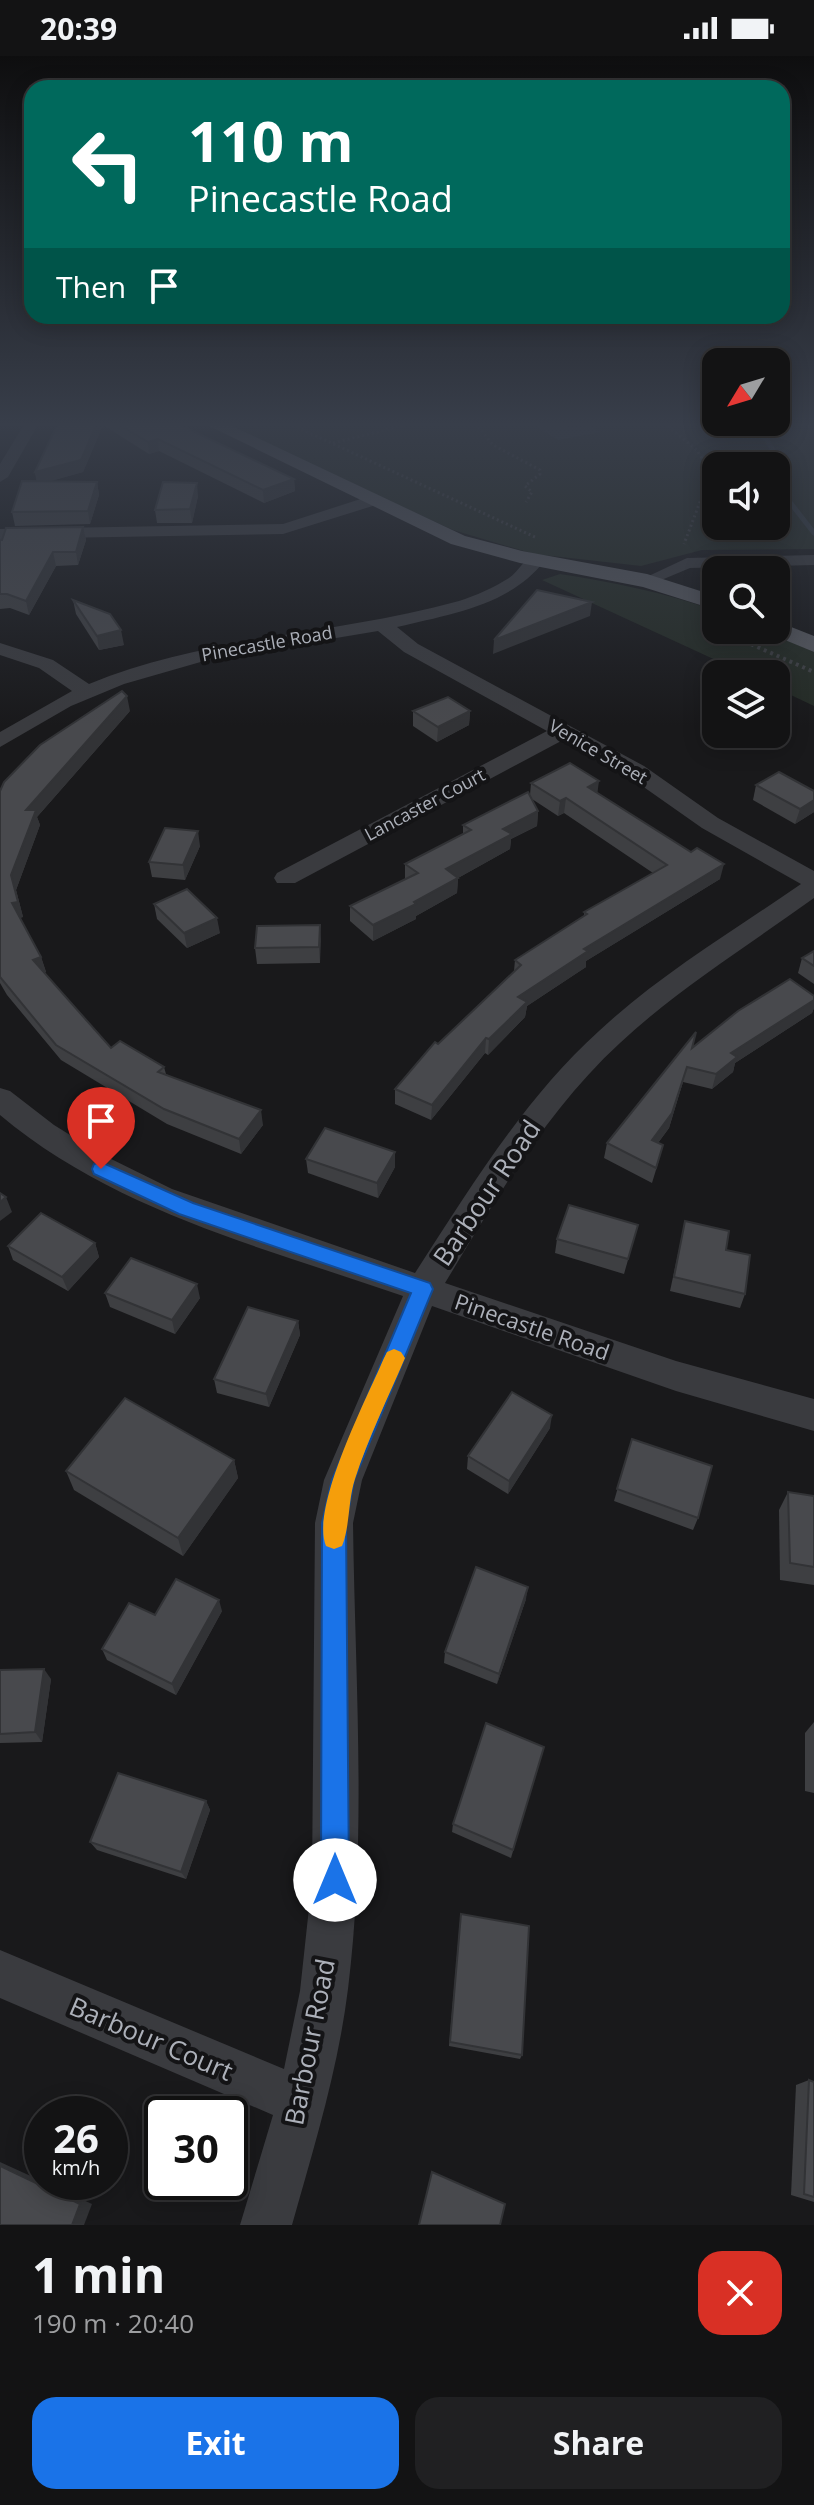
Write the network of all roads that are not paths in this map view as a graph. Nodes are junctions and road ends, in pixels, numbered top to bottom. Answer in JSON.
{"nodes":[{"id":1,"x":302,"y":524,"type":"edge"},
{"id":2,"x":423,"y":524,"type":"edge"},
{"id":3,"x":0,"y":534,"type":"edge"},
{"id":4,"x":536,"y":560,"type":"junction"},
{"id":5,"x":814,"y":560,"type":"edge"},
{"id":6,"x":647,"y":581,"type":"junction"},
{"id":7,"x":702,"y":599,"type":"edge"},
{"id":8,"x":382,"y":625,"type":"junction"},
{"id":9,"x":790,"y":634,"type":"edge"},
{"id":10,"x":814,"y":645,"type":"edge"},
{"id":11,"x":0,"y":649,"type":"edge"},
{"id":12,"x":86,"y":691,"type":"junction"},
{"id":13,"x":564,"y":731,"type":"junction"},
{"id":14,"x":0,"y":741,"type":"edge"},
{"id":15,"x":286,"y":878,"type":"dead end"},
{"id":16,"x":814,"y":884,"type":"edge"},
{"id":17,"x":0,"y":1099,"type":"edge"},
{"id":18,"x":423,"y":1289,"type":"junction"},
{"id":19,"x":814,"y":1415,"type":"edge"},
{"id":20,"x":0,"y":1974,"type":"edge"},
{"id":21,"x":302,"y":2102,"type":"junction"},
{"id":22,"x":266,"y":2225,"type":"edge"}],
"edges":[{"from":1,"to":3,"type":"street"},
{"from":2,"to":4,"type":"main road"},
{"from":4,"to":6,"type":"main road"},
{"from":4,"to":8,"type":"street","name":"Pinecastle Road"},
{"from":5,"to":6,"type":"street"},
{"from":6,"to":7,"type":"main road"},
{"from":8,"to":12,"type":"street","name":"Pinecastle Road"},
{"from":8,"to":13,"type":"street","name":"Venice Street"},
{"from":9,"to":10,"type":"main road"},
{"from":11,"to":12,"type":"street"},
{"from":12,"to":14,"type":"street","name":"Pinecastle Road"},
{"from":13,"to":15,"type":"street","name":"Lancaster Court"},
{"from":13,"to":16,"type":"street","name":"Venice Street"},
{"from":16,"to":18,"type":"street","name":"Barbour Road"},
{"from":17,"to":18,"type":"street","name":"Pinecastle Road"},
{"from":18,"to":19,"type":"street","name":"Pinecastle Road"},
{"from":18,"to":21,"type":"street","name":"Barbour Road"},
{"from":20,"to":21,"type":"street","name":"Barbour Court"},
{"from":21,"to":22,"type":"street","name":"Barbour Road"}]}
